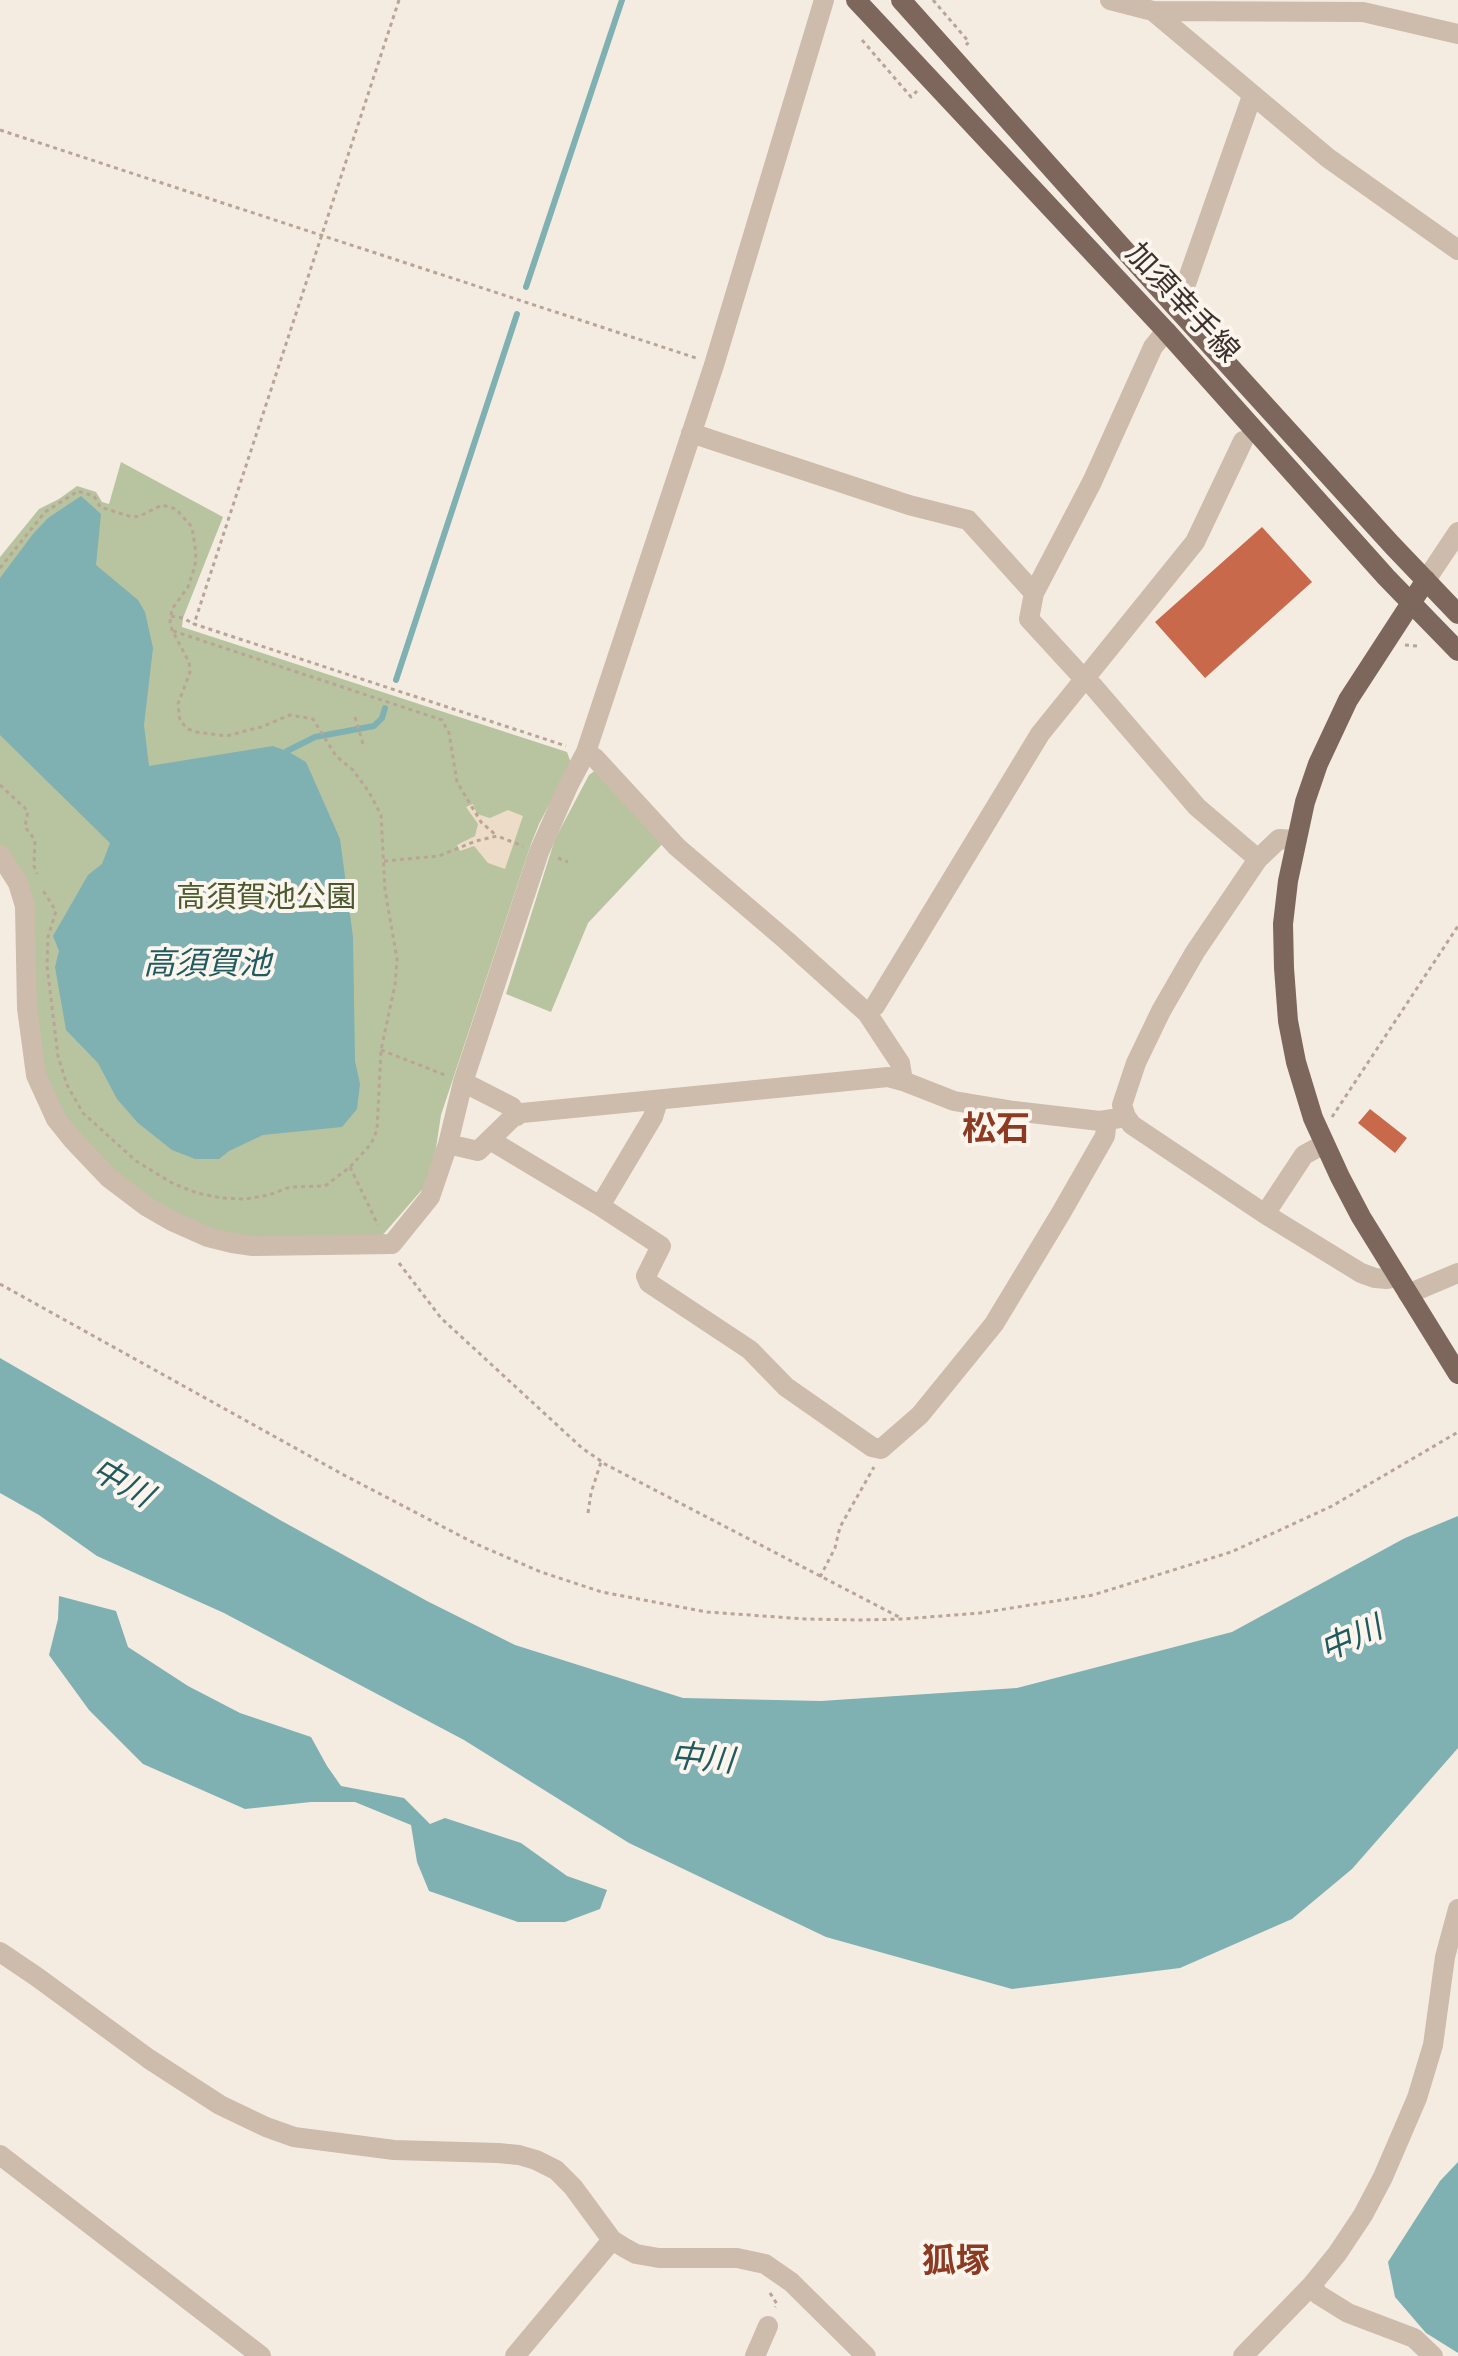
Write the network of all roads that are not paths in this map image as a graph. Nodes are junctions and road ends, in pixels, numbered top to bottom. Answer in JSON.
{"nodes":[{"id":1,"x":824,"y":0,"type":"edge"},
{"id":2,"x":856,"y":0,"type":"edge"},
{"id":3,"x":901,"y":0,"type":"edge"},
{"id":4,"x":1110,"y":0,"type":"edge"},
{"id":5,"x":1153,"y":11,"type":"junction"},
{"id":6,"x":1458,"y":34,"type":"edge"},
{"id":7,"x":1252,"y":96,"type":"junction"},
{"id":8,"x":1458,"y":250,"type":"edge"},
{"id":9,"x":1172,"y":303,"type":"junction"},
{"id":10,"x":1166,"y":331,"type":"junction"},
{"id":11,"x":691,"y":433,"type":"junction"},
{"id":12,"x":1243,"y":441,"type":"dead end"},
{"id":13,"x":1458,"y":532,"type":"edge"},
{"id":14,"x":1426,"y":580,"type":"junction"},
{"id":15,"x":1034,"y":593,"type":"junction"},
{"id":16,"x":1410,"y":603,"type":"junction"},
{"id":17,"x":1458,"y":614,"type":"edge"},
{"id":18,"x":1458,"y":651,"type":"edge"},
{"id":19,"x":1085,"y":680,"type":"junction"},
{"id":20,"x":586,"y":752,"type":"junction"},
{"id":21,"x":1295,"y":840,"type":"junction"},
{"id":22,"x":0,"y":855,"type":"edge"},
{"id":23,"x":1258,"y":859,"type":"junction"},
{"id":24,"x":867,"y":1013,"type":"junction"},
{"id":25,"x":903,"y":1081,"type":"junction"},
{"id":26,"x":463,"y":1082,"type":"junction"},
{"id":27,"x":658,"y":1101,"type":"junction"},
{"id":28,"x":517,"y":1116,"type":"junction"},
{"id":29,"x":1117,"y":1119,"type":"junction"},
{"id":30,"x":1321,"y":1137,"type":"junction"},
{"id":31,"x":490,"y":1140,"type":"junction"},
{"id":32,"x":448,"y":1144,"type":"junction"},
{"id":33,"x":600,"y":1206,"type":"junction"},
{"id":34,"x":1265,"y":1214,"type":"junction"},
{"id":35,"x":1458,"y":1273,"type":"edge"},
{"id":36,"x":1403,"y":1285,"type":"junction"},
{"id":37,"x":1458,"y":1374,"type":"edge"},
{"id":38,"x":1458,"y":1909,"type":"edge"},
{"id":39,"x":0,"y":1952,"type":"edge"},
{"id":40,"x":0,"y":2155,"type":"edge"},
{"id":41,"x":612,"y":2240,"type":"junction"},
{"id":42,"x":1311,"y":2286,"type":"junction"},
{"id":43,"x":768,"y":2326,"type":"road end"},
{"id":44,"x":1246,"y":2355,"type":"edge"},
{"id":45,"x":261,"y":2356,"type":"edge"},
{"id":46,"x":515,"y":2356,"type":"edge"},
{"id":47,"x":755,"y":2356,"type":"edge"},
{"id":48,"x":866,"y":2356,"type":"edge"},
{"id":49,"x":1433,"y":2356,"type":"edge"}],
"edges":[{"from":1,"to":11,"type":"street"},
{"from":2,"to":10,"type":"main road","name":"加須幸手線"},
{"from":3,"to":9,"type":"main road","name":"加須幸手線"},
{"from":4,"to":5,"type":"street"},
{"from":5,"to":6,"type":"street"},
{"from":5,"to":7,"type":"street"},
{"from":7,"to":8,"type":"street"},
{"from":7,"to":9,"type":"street"},
{"from":9,"to":14,"type":"main road","name":"加須幸手線"},
{"from":10,"to":15,"type":"street"},
{"from":10,"to":16,"type":"main road","name":"加須幸手線"},
{"from":11,"to":15,"type":"street"},
{"from":11,"to":20,"type":"street"},
{"from":12,"to":19,"type":"street"},
{"from":13,"to":14,"type":"street"},
{"from":14,"to":16,"type":"main road"},
{"from":14,"to":17,"type":"main road","name":"加須幸手線"},
{"from":15,"to":19,"type":"street"},
{"from":16,"to":18,"type":"main road","name":"加須幸手線"},
{"from":16,"to":21,"type":"main road"},
{"from":19,"to":23,"type":"street"},
{"from":19,"to":24,"type":"street"},
{"from":20,"to":24,"type":"street"},
{"from":20,"to":26,"type":"street"},
{"from":21,"to":23,"type":"street"},
{"from":21,"to":30,"type":"main road"},
{"from":22,"to":32,"type":"street"},
{"from":23,"to":29,"type":"street"},
{"from":24,"to":25,"type":"street"},
{"from":25,"to":27,"type":"street"},
{"from":25,"to":29,"type":"street"},
{"from":26,"to":28,"type":"street"},
{"from":26,"to":32,"type":"street"},
{"from":27,"to":28,"type":"street"},
{"from":27,"to":33,"type":"street"},
{"from":28,"to":31,"type":"street"},
{"from":29,"to":33,"type":"street"},
{"from":29,"to":34,"type":"street"},
{"from":30,"to":34,"type":"street"},
{"from":30,"to":36,"type":"main road"},
{"from":31,"to":32,"type":"street"},
{"from":31,"to":33,"type":"street"},
{"from":34,"to":36,"type":"street"},
{"from":35,"to":36,"type":"street"},
{"from":36,"to":37,"type":"main road"},
{"from":38,"to":42,"type":"street"},
{"from":39,"to":41,"type":"street"},
{"from":40,"to":45,"type":"street"},
{"from":41,"to":46,"type":"street"},
{"from":41,"to":48,"type":"street"},
{"from":42,"to":44,"type":"street"},
{"from":42,"to":49,"type":"street"},
{"from":43,"to":47,"type":"street"}]}
